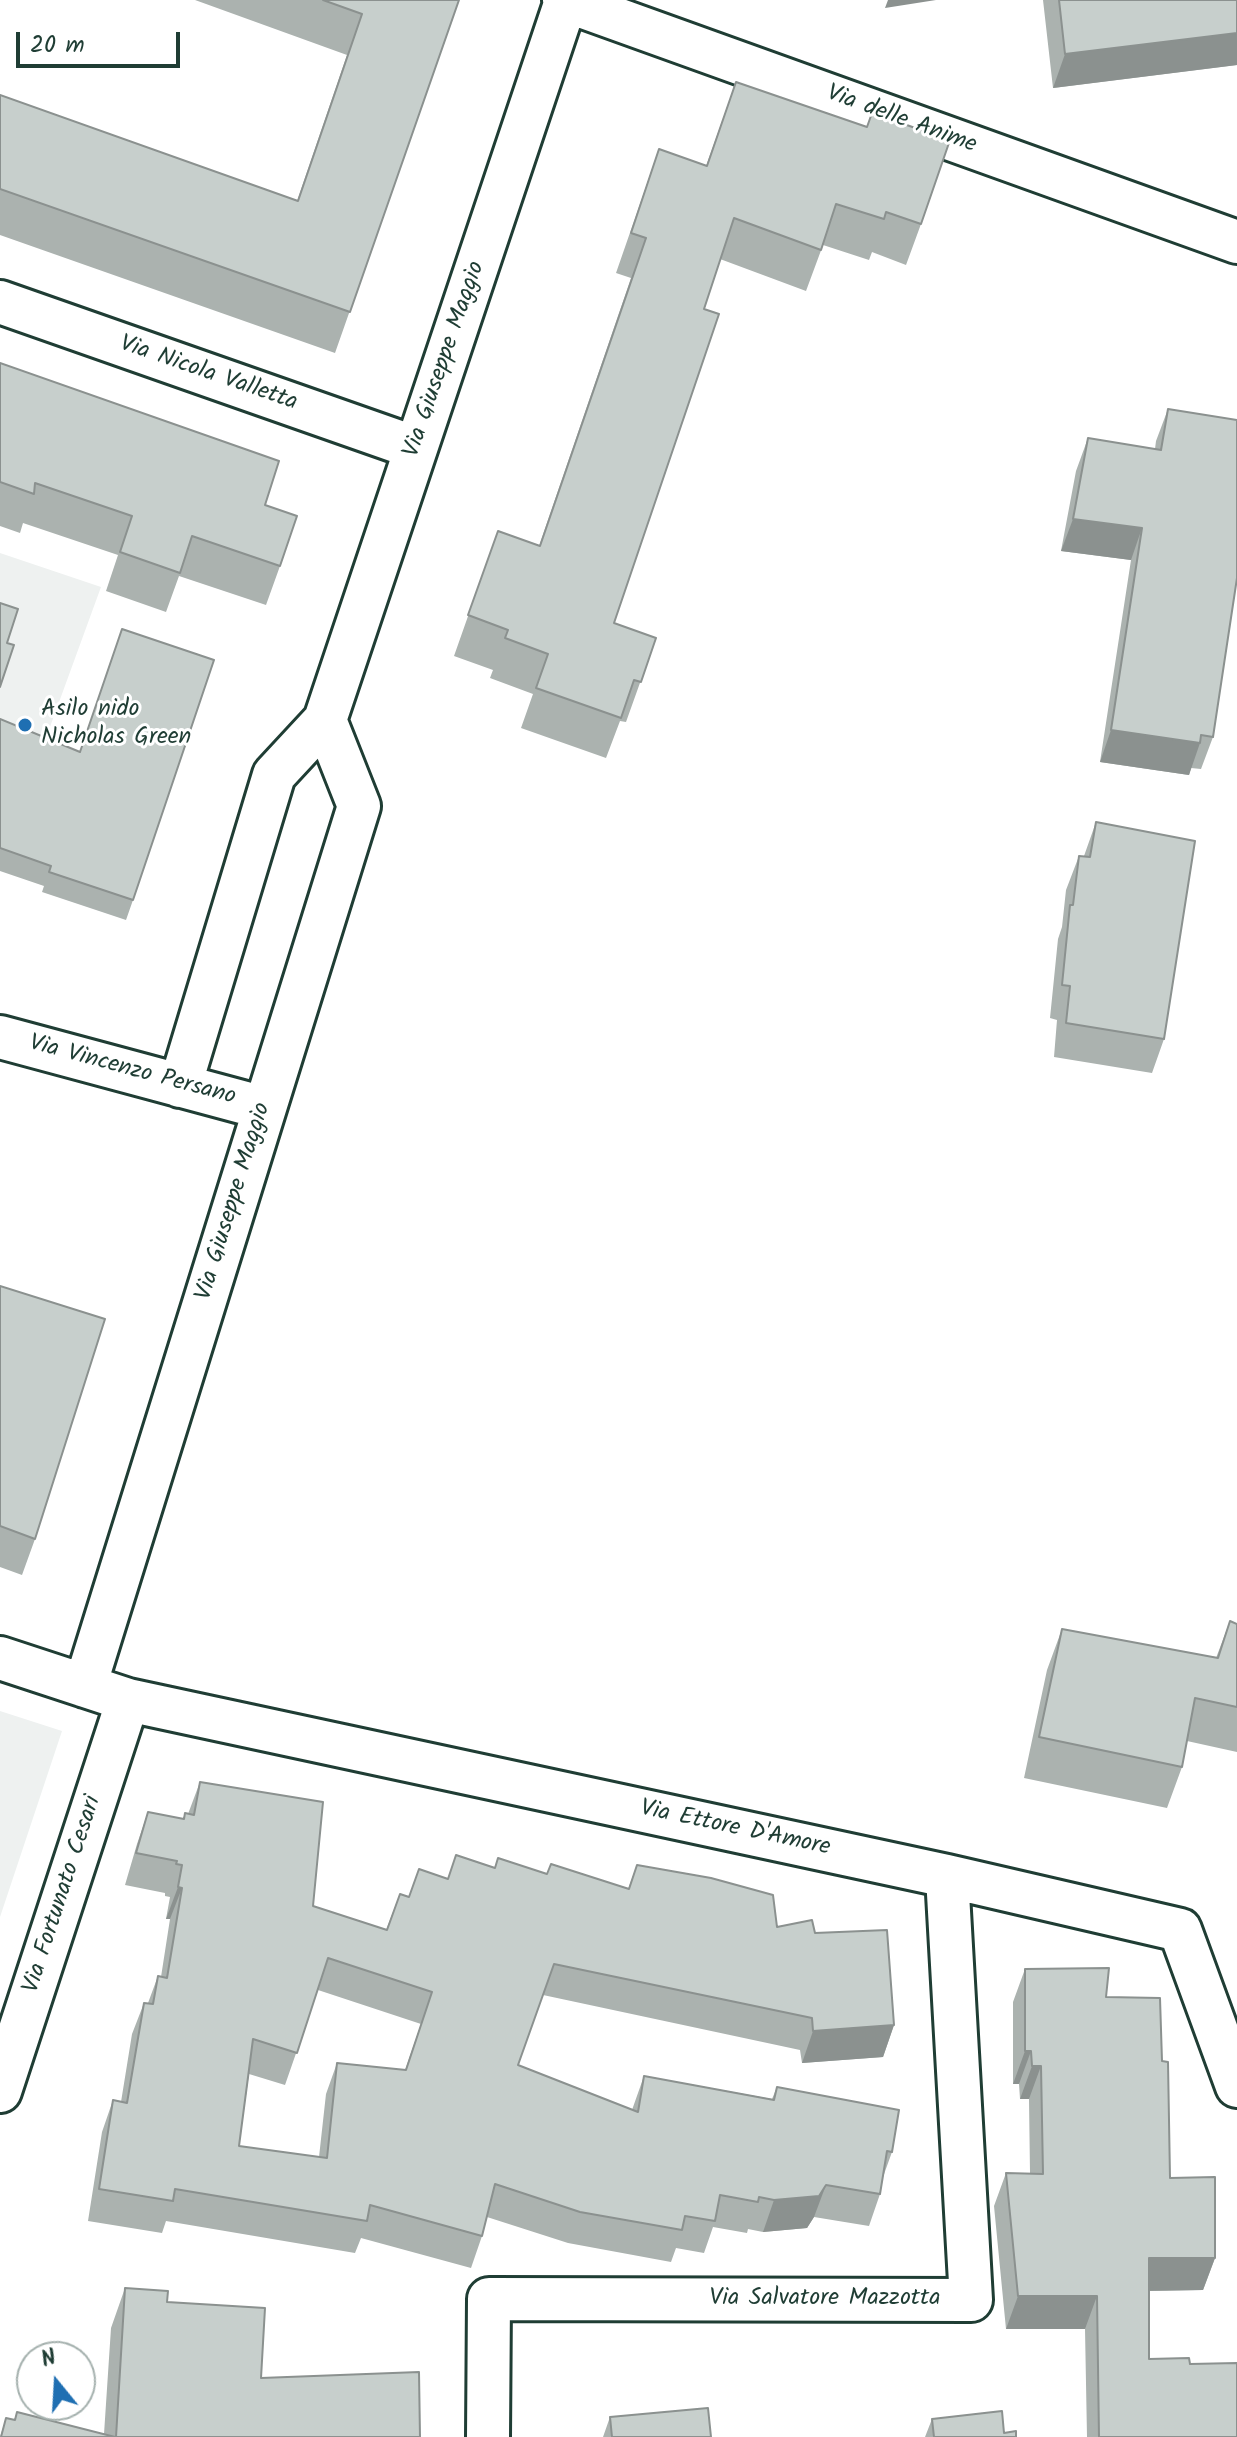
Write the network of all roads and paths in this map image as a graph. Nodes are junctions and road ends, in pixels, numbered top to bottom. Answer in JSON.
{"nodes":[{"id":1,"x":565,"y":0,"type":"edge"},
{"id":2,"x":1236,"y":243,"type":"edge"},
{"id":3,"x":0,"y":302,"type":"edge"},
{"id":4,"x":416,"y":448,"type":"junction"},
{"id":5,"x":325,"y":720,"type":"junction"},
{"id":6,"x":0,"y":1037,"type":"edge"},
{"id":7,"x":180,"y":1086,"type":"junction"},
{"id":8,"x":264,"y":1108,"type":"junction"},
{"id":9,"x":0,"y":1658,"type":"edge"},
{"id":10,"x":85,"y":1686,"type":"junction"},
{"id":11,"x":128,"y":1700,"type":"junction"},
{"id":12,"x":947,"y":1876,"type":"junction"},
{"id":13,"x":1237,"y":2086,"type":"edge"},
{"id":14,"x":0,"y":2091,"type":"edge"},
{"id":15,"x":488,"y":2437,"type":"edge"}],
"edges":[{"from":1,"to":2,"type":"street","name":"Via delle Anime"},
{"from":1,"to":4,"type":"street","name":"Via Giuseppe Maggio"},
{"from":3,"to":4,"type":"street","name":"Via Nicola Valletta"},
{"from":4,"to":5,"type":"street","name":"Via Giuseppe Maggio"},
{"from":5,"to":7,"type":"street","name":"Via Giuseppe Maggio"},
{"from":5,"to":8,"type":"street","name":"Via Giuseppe Maggio"},
{"from":6,"to":7,"type":"street","name":"Via Vincenzo Persano"},
{"from":7,"to":8,"type":"street","name":"Via Vincenzo Persano"},
{"from":8,"to":10,"type":"street","name":"Via Giuseppe Maggio"},
{"from":9,"to":10,"type":"street","name":"Via Ettore D'Amore"},
{"from":10,"to":11,"type":"street","name":"Via Ettore D'Amore"},
{"from":11,"to":12,"type":"street","name":"Via Ettore D'Amore"},
{"from":11,"to":14,"type":"street","name":"Via Fortunato Cesari"},
{"from":12,"to":13,"type":"street","name":"Via Ettore D'Amore"},
{"from":12,"to":15,"type":"street","name":"Via Salvatore Mazzotta"}]}
